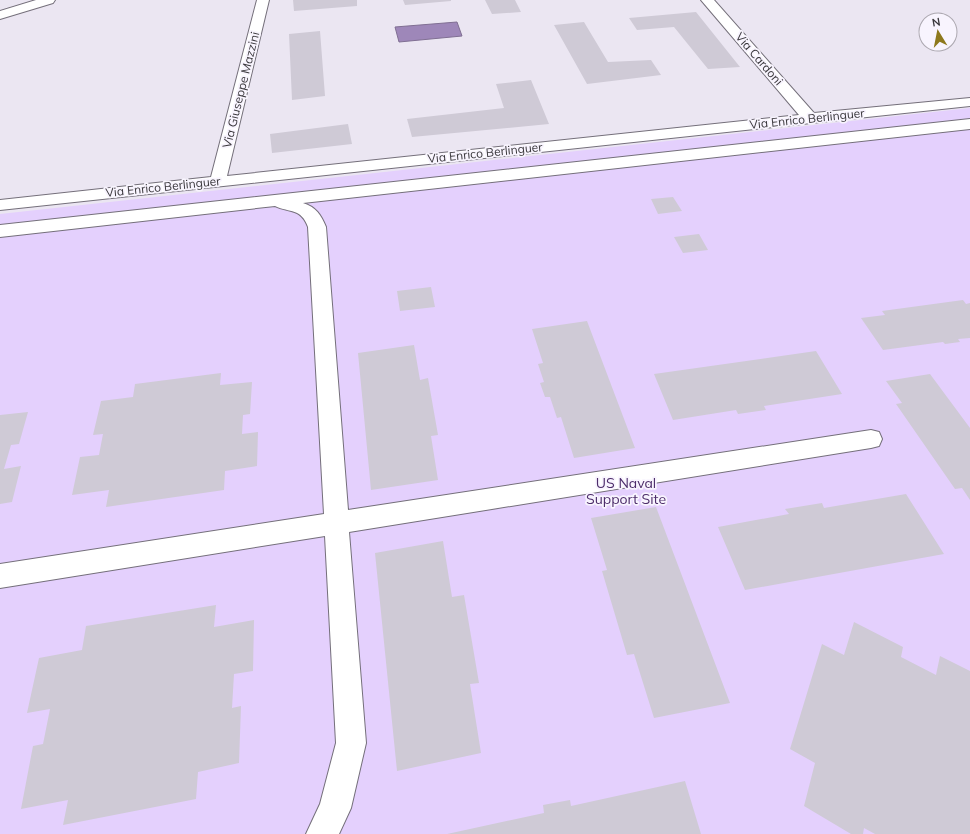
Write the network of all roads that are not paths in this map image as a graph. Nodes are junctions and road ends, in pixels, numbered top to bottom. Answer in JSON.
{"nodes":[{"id":1,"x":49,"y":0,"type":"edge"},
{"id":2,"x":264,"y":0,"type":"edge"},
{"id":3,"x":707,"y":0,"type":"edge"},
{"id":4,"x":0,"y":15,"type":"edge"},
{"id":5,"x":970,"y":102,"type":"edge"},
{"id":6,"x":810,"y":118,"type":"junction"},
{"id":7,"x":970,"y":124,"type":"edge"},
{"id":8,"x":218,"y":181,"type":"junction"},
{"id":9,"x":365,"y":190,"type":"junction"},
{"id":10,"x":268,"y":201,"type":"junction"},
{"id":11,"x":0,"y":205,"type":"edge"},
{"id":12,"x":317,"y":227,"type":"junction"},
{"id":13,"x":0,"y":231,"type":"edge"},
{"id":14,"x":871,"y":439,"type":"dead end"},
{"id":15,"x":337,"y":523,"type":"junction"},
{"id":16,"x":0,"y":576,"type":"edge"},
{"id":17,"x":322,"y":834,"type":"edge"}],
"edges":[{"from":1,"to":4,"type":"street"},
{"from":2,"to":8,"type":"street","name":"Via Giuseppe Mazzini"},
{"from":3,"to":6,"type":"street","name":"Via Cardoni"},
{"from":5,"to":6,"type":"street","name":"Via Enrico Berlinguer"},
{"from":6,"to":8,"type":"street","name":"Via Enrico Berlinguer"},
{"from":7,"to":9,"type":"street"},
{"from":8,"to":11,"type":"street","name":"Via Enrico Berlinguer"},
{"from":9,"to":10,"type":"street"},
{"from":9,"to":12,"type":"street"},
{"from":10,"to":12,"type":"street"},
{"from":10,"to":13,"type":"street"},
{"from":12,"to":15,"type":"street"},
{"from":14,"to":15,"type":"street"},
{"from":15,"to":16,"type":"street"},
{"from":15,"to":17,"type":"street"}]}
